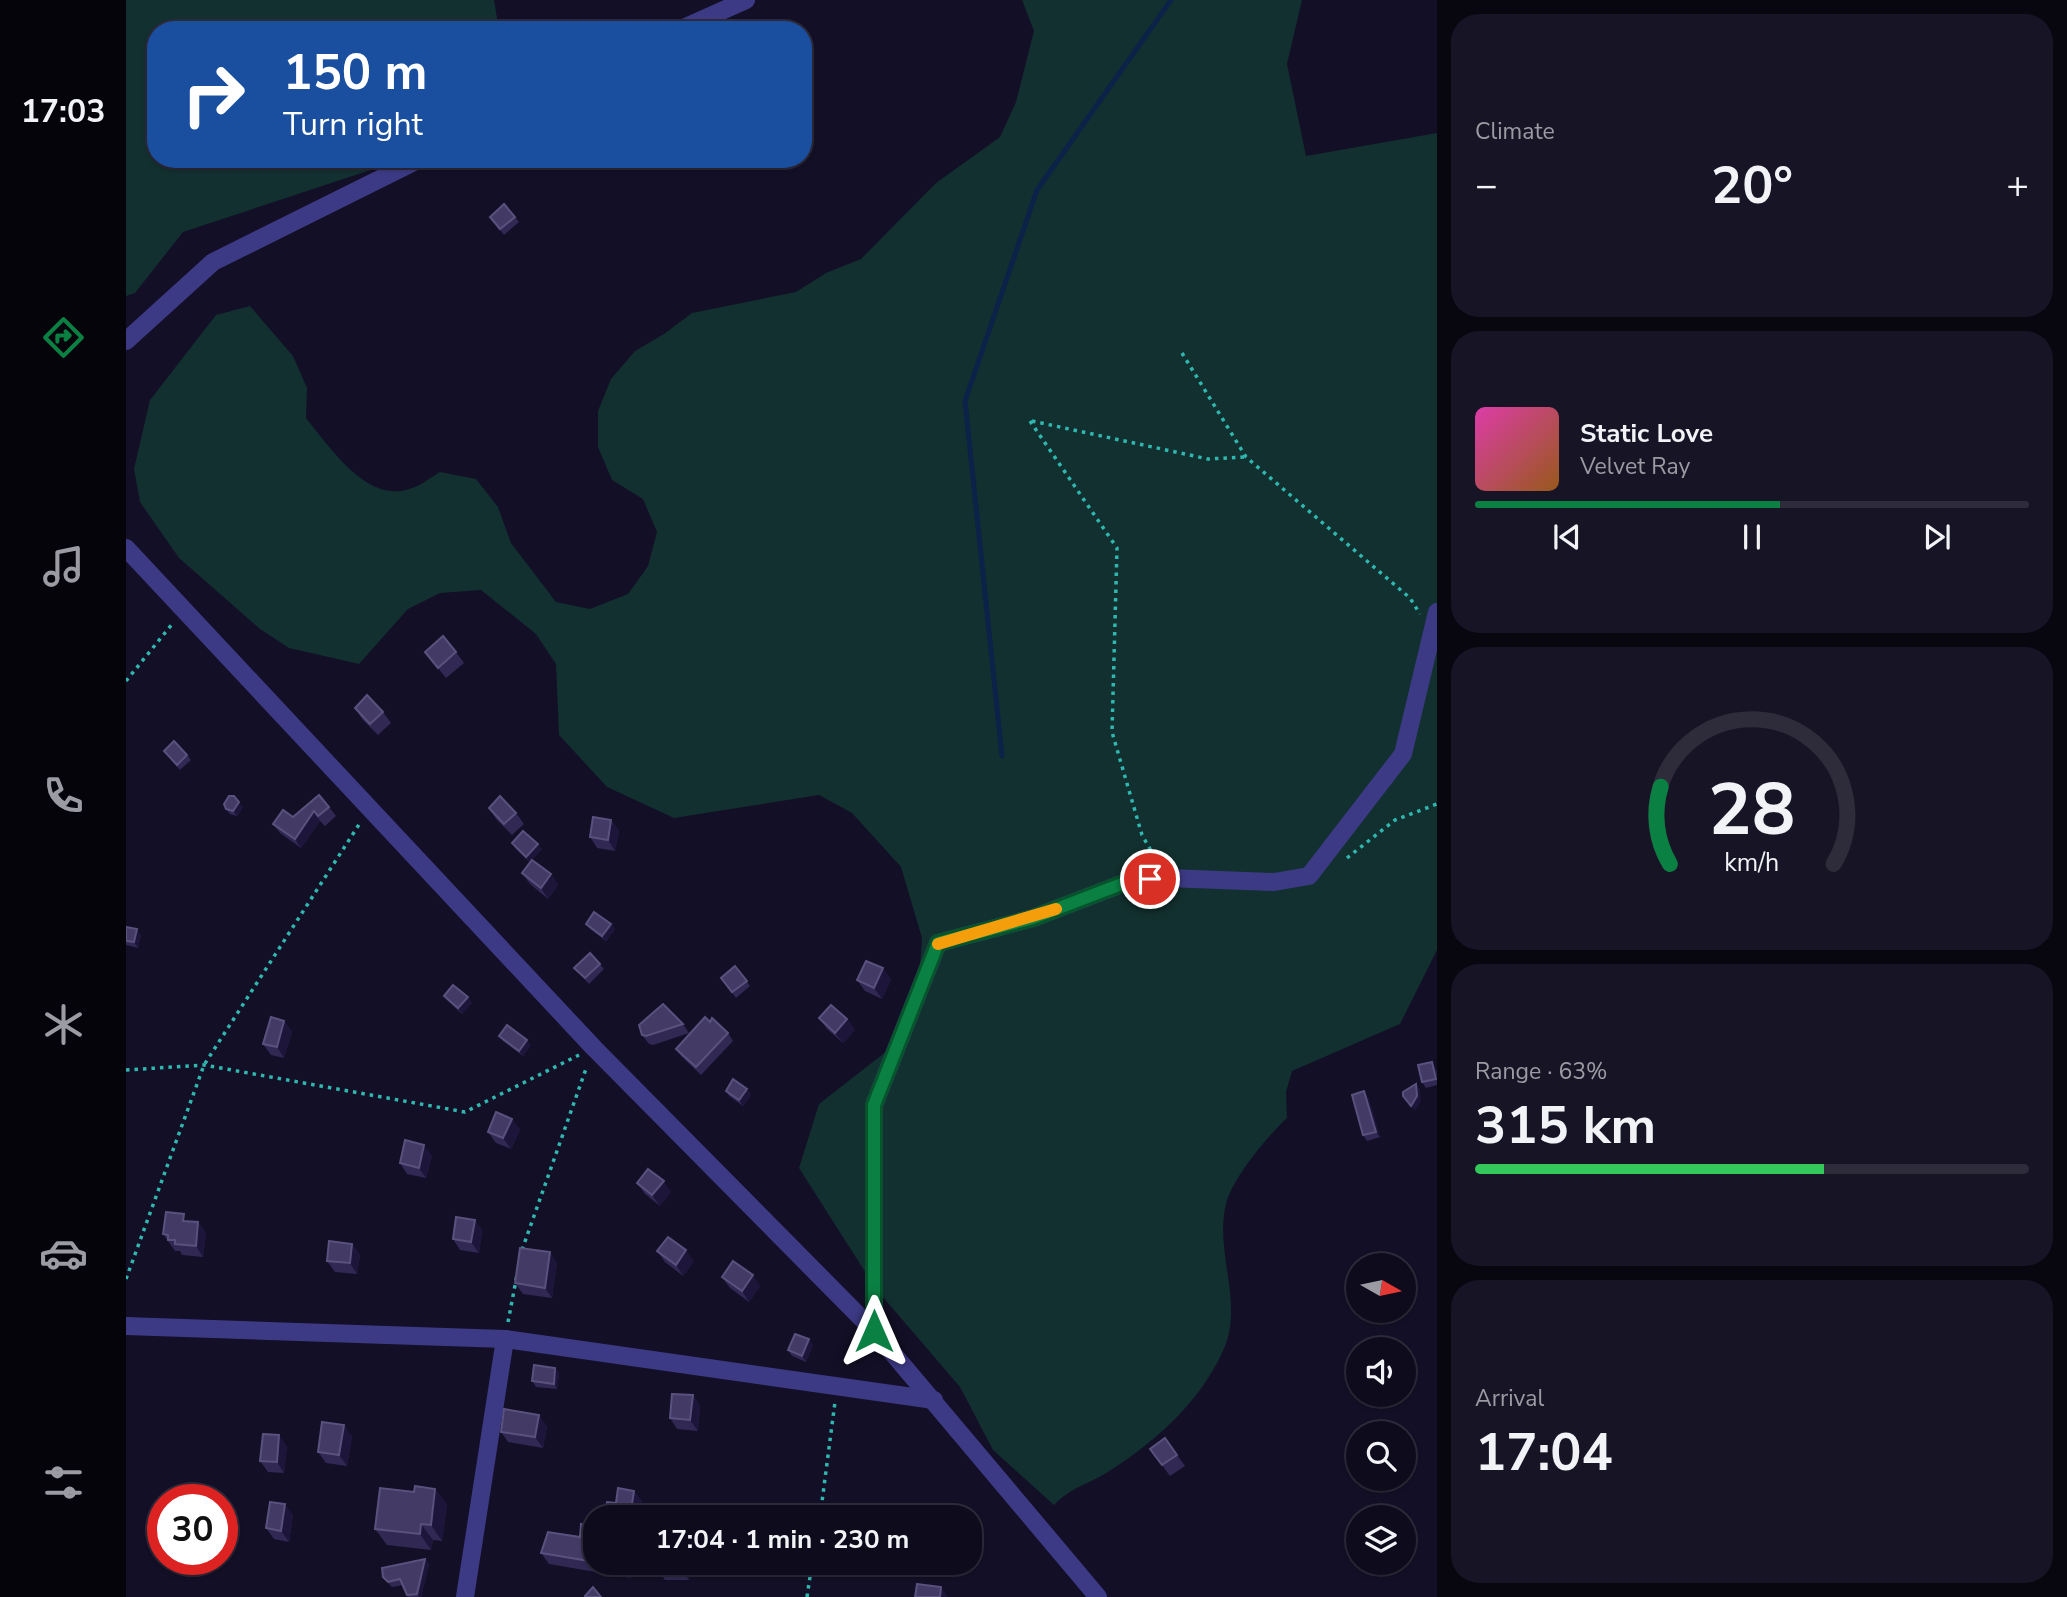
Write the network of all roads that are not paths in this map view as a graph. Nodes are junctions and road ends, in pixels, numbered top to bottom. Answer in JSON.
{"nodes":[{"id":1,"x":746,"y":0,"type":"edge"},
{"id":2,"x":728,"y":3,"type":"edge"},
{"id":3,"x":695,"y":21,"type":"edge"},
{"id":4,"x":402,"y":168,"type":"edge"},
{"id":5,"x":126,"y":341,"type":"edge"},
{"id":6,"x":126,"y":548,"type":"edge"},
{"id":7,"x":1437,"y":612,"type":"edge"},
{"id":8,"x":1432,"y":634,"type":"junction"},
{"id":9,"x":1437,"y":657,"type":"edge"},
{"id":10,"x":126,"y":1326,"type":"edge"},
{"id":11,"x":874,"y":1331,"type":"junction"},
{"id":12,"x":505,"y":1339,"type":"junction"},
{"id":13,"x":934,"y":1399,"type":"junction"},
{"id":14,"x":465,"y":1597,"type":"edge"},
{"id":15,"x":1098,"y":1597,"type":"edge"}],
"edges":[{"from":1,"to":2,"type":"street"},
{"from":2,"to":3,"type":"street"},
{"from":4,"to":5,"type":"street"},
{"from":6,"to":11,"type":"street"},
{"from":7,"to":8,"type":"street"},
{"from":8,"to":9,"type":"street"},
{"from":8,"to":11,"type":"street"},
{"from":10,"to":12,"type":"street"},
{"from":11,"to":13,"type":"street"},
{"from":12,"to":13,"type":"street"},
{"from":12,"to":14,"type":"street"},
{"from":13,"to":15,"type":"street"}]}
